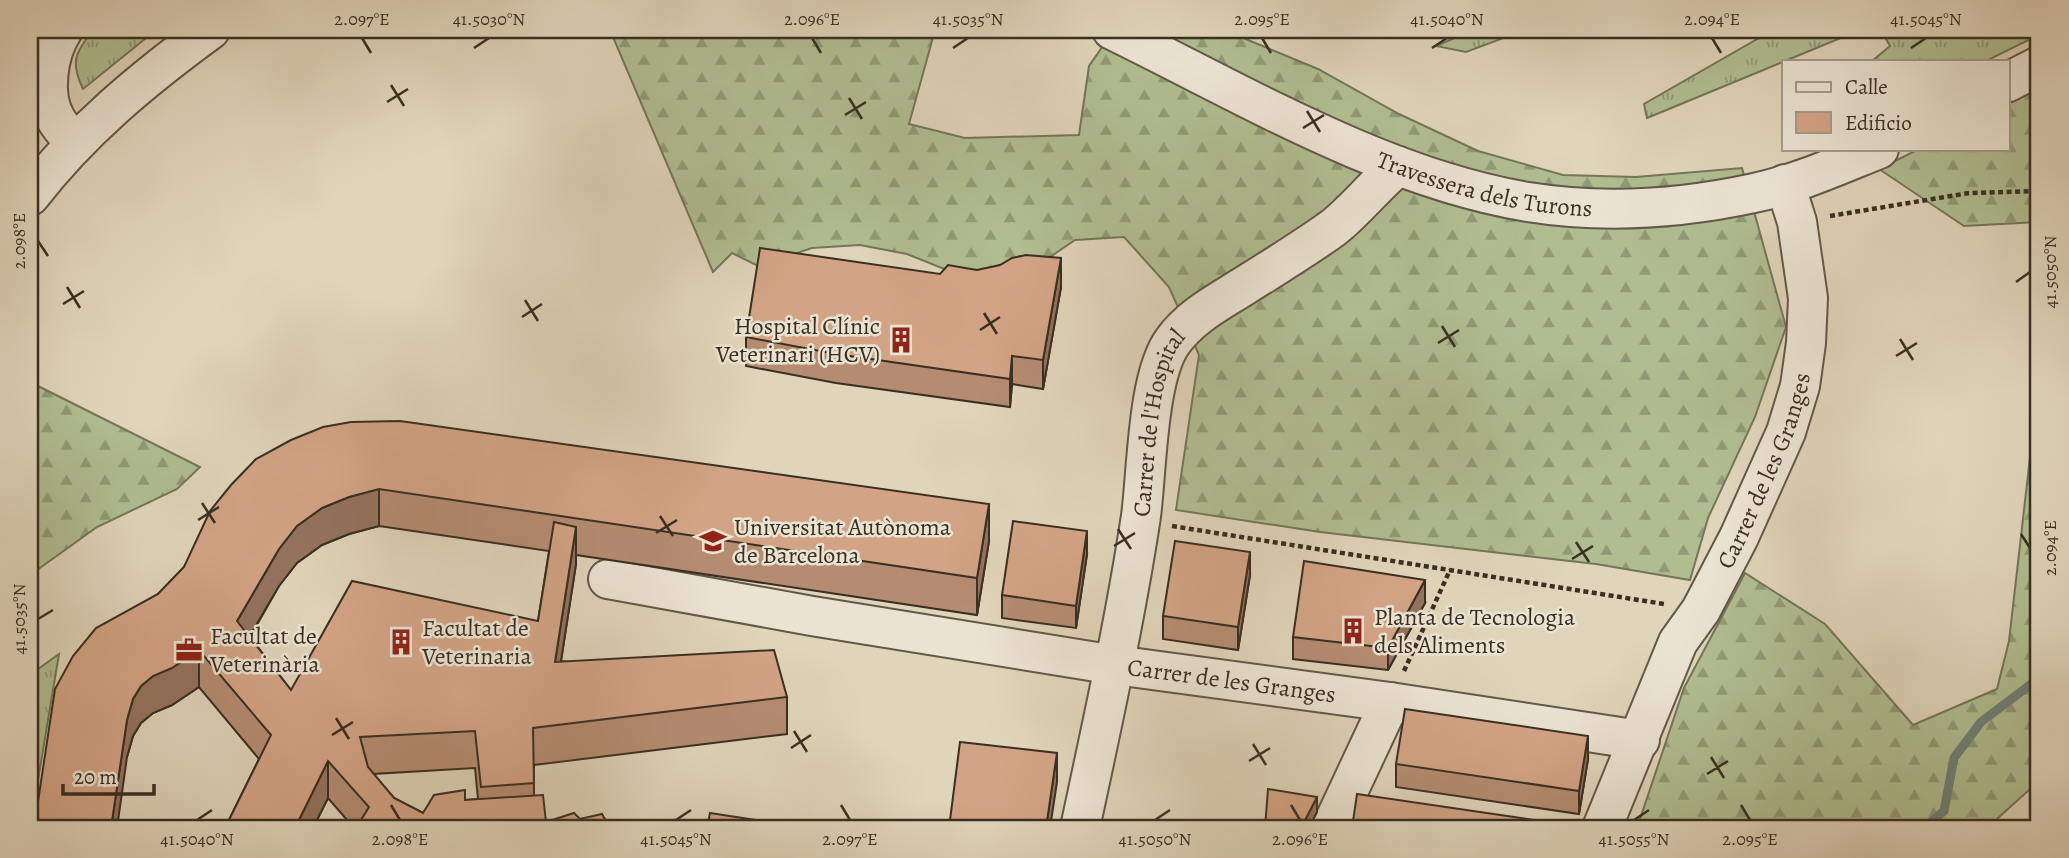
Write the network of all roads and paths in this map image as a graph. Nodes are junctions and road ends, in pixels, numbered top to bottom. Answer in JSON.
{"nodes":[{"id":1,"x":63,"y":30,"type":"edge"},
{"id":2,"x":210,"y":30,"type":"edge"},
{"id":3,"x":1112,"y":30,"type":"edge"},
{"id":4,"x":1166,"y":41,"type":"edge"},
{"id":5,"x":2039,"y":66,"type":"edge"},
{"id":6,"x":2010,"y":81,"type":"edge"},
{"id":7,"x":75,"y":143,"type":"junction"},
{"id":8,"x":1877,"y":150,"type":"edge"},
{"id":9,"x":1398,"y":166,"type":"junction"},
{"id":10,"x":2039,"y":191,"type":"edge"},
{"id":11,"x":30,"y":196,"type":"edge"},
{"id":12,"x":1789,"y":197,"type":"junction"},
{"id":13,"x":1140,"y":521,"type":"junction"},
{"id":14,"x":1450,"y":570,"type":"junction"},
{"id":15,"x":608,"y":579,"type":"dead end"},
{"id":16,"x":1701,"y":610,"type":"junction"},
{"id":17,"x":1115,"y":665,"type":"junction"},
{"id":18,"x":1390,"y":702,"type":"junction"},
{"id":19,"x":1640,"y":740,"type":"junction"},
{"id":20,"x":1080,"y":828,"type":"edge"},
{"id":21,"x":1331,"y":828,"type":"edge"},
{"id":22,"x":1602,"y":828,"type":"edge"}],
"edges":[{"from":1,"to":7,"type":"street"},
{"from":2,"to":7,"type":"street"},
{"from":3,"to":4,"type":"street","name":"Travessera dels Turons"},
{"from":4,"to":9,"type":"street","name":"Travessera dels Turons"},
{"from":5,"to":6,"type":"street"},
{"from":7,"to":11,"type":"street"},
{"from":8,"to":12,"type":"street","name":"Travessera dels Turons"},
{"from":9,"to":12,"type":"street","name":"Travessera dels Turons"},
{"from":9,"to":13,"type":"street","name":"Carrer de l'Hospital"},
{"from":10,"to":12,"type":"path"},
{"from":12,"to":16,"type":"street","name":"Carrer de les Granges"},
{"from":13,"to":14,"type":"path"},
{"from":13,"to":17,"type":"street","name":"Carrer de l'Hospital"},
{"from":14,"to":16,"type":"path"},
{"from":14,"to":18,"type":"path"},
{"from":15,"to":17,"type":"street","name":"Carrer de les Granges"},
{"from":16,"to":19,"type":"street","name":"Carrer de les Granges"},
{"from":17,"to":18,"type":"street","name":"Carrer de les Granges"},
{"from":17,"to":20,"type":"street","name":"Carrer de l'Hospital"},
{"from":18,"to":19,"type":"street","name":"Carrer de les Granges"},
{"from":18,"to":21,"type":"street"},
{"from":19,"to":22,"type":"street","name":"Carrer de les Granges"}]}
